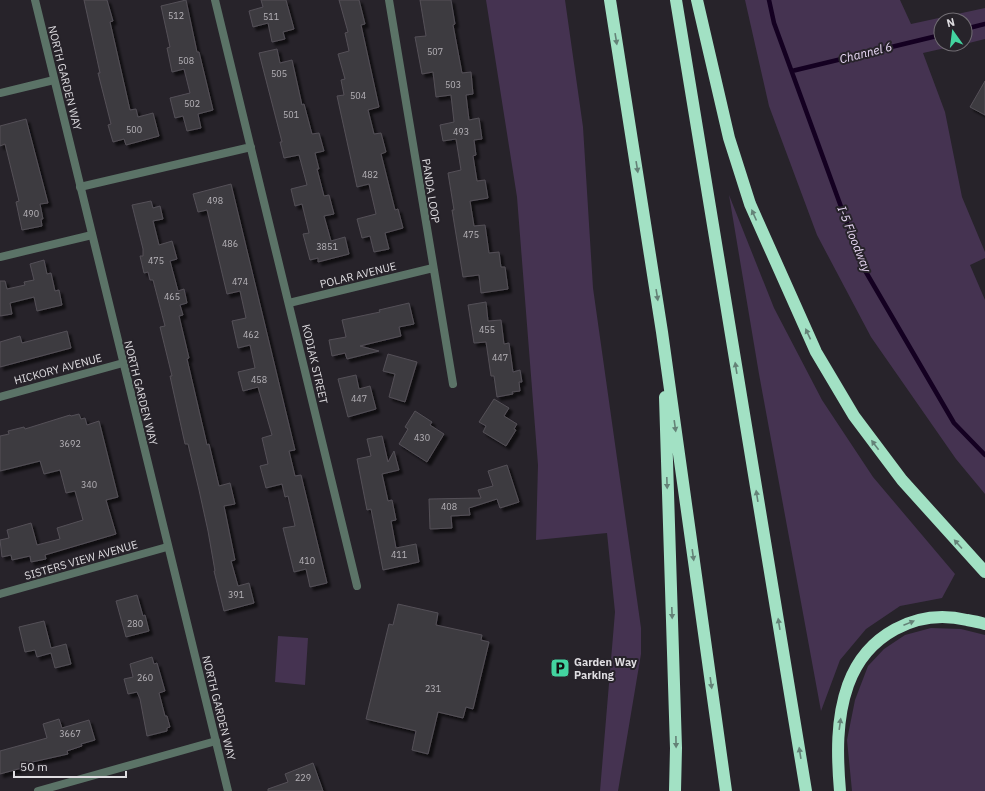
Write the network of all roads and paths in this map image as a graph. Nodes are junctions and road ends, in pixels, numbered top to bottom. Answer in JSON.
{"nodes":[{"id":1,"x":35,"y":0,"type":"edge"},
{"id":2,"x":215,"y":0,"type":"edge"},
{"id":3,"x":389,"y":0,"type":"edge"},
{"id":4,"x":610,"y":0,"type":"edge"},
{"id":5,"x":676,"y":0,"type":"edge"},
{"id":6,"x":697,"y":0,"type":"edge"},
{"id":7,"x":54,"y":80,"type":"junction"},
{"id":8,"x":0,"y":93,"type":"edge"},
{"id":9,"x":252,"y":147,"type":"junction"},
{"id":10,"x":80,"y":188,"type":"junction"},
{"id":11,"x":92,"y":235,"type":"junction"},
{"id":12,"x":0,"y":257,"type":"edge"},
{"id":13,"x":432,"y":268,"type":"junction"},
{"id":14,"x":290,"y":303,"type":"junction"},
{"id":15,"x":662,"y":332,"type":"junction"},
{"id":16,"x":123,"y":363,"type":"junction"},
{"id":17,"x":453,"y":384,"type":"dead end"},
{"id":18,"x":0,"y":397,"type":"edge"},
{"id":19,"x":167,"y":547,"type":"junction"},
{"id":20,"x":985,"y":572,"type":"edge"},
{"id":21,"x":357,"y":586,"type":"dead end"},
{"id":22,"x":0,"y":594,"type":"edge"},
{"id":23,"x":985,"y":624,"type":"edge"},
{"id":24,"x":216,"y":741,"type":"junction"},
{"id":25,"x":38,"y":791,"type":"edge"},
{"id":26,"x":228,"y":791,"type":"edge"},
{"id":27,"x":675,"y":791,"type":"edge"},
{"id":28,"x":726,"y":791,"type":"edge"},
{"id":29,"x":806,"y":791,"type":"edge"},
{"id":30,"x":840,"y":791,"type":"edge"}],
"edges":[{"from":1,"to":7,"type":"street","name":"NORTH GARDEN WAY"},
{"from":2,"to":9,"type":"street","name":"KODIAK STREET"},
{"from":3,"to":13,"type":"street","name":"PANDA LOOP"},
{"from":4,"to":15,"type":"highway","one_way":true},
{"from":29,"to":5,"type":"highway","one_way":true},
{"from":20,"to":6,"type":"highway","one_way":true},
{"from":7,"to":8,"type":"street"},
{"from":7,"to":10,"type":"street","name":"NORTH GARDEN WAY"},
{"from":9,"to":10,"type":"street"},
{"from":9,"to":14,"type":"street","name":"KODIAK STREET"},
{"from":10,"to":11,"type":"street","name":"NORTH GARDEN WAY"},
{"from":11,"to":12,"type":"street"},
{"from":11,"to":16,"type":"street","name":"NORTH GARDEN WAY"},
{"from":13,"to":14,"type":"street","name":"POLAR AVENUE"},
{"from":13,"to":17,"type":"street","name":"PANDA LOOP"},
{"from":14,"to":21,"type":"street","name":"KODIAK STREET"},
{"from":15,"to":27,"type":"highway","one_way":true},
{"from":15,"to":28,"type":"highway","one_way":true},
{"from":16,"to":18,"type":"street","name":"HICKORY AVENUE"},
{"from":16,"to":19,"type":"street","name":"NORTH GARDEN WAY"},
{"from":19,"to":22,"type":"street","name":"SISTERS VIEW AVENUE"},
{"from":19,"to":24,"type":"street","name":"NORTH GARDEN WAY"},
{"from":30,"to":23,"type":"highway","one_way":true},
{"from":24,"to":25,"type":"street"},
{"from":24,"to":26,"type":"street","name":"NORTH GARDEN WAY"}]}
